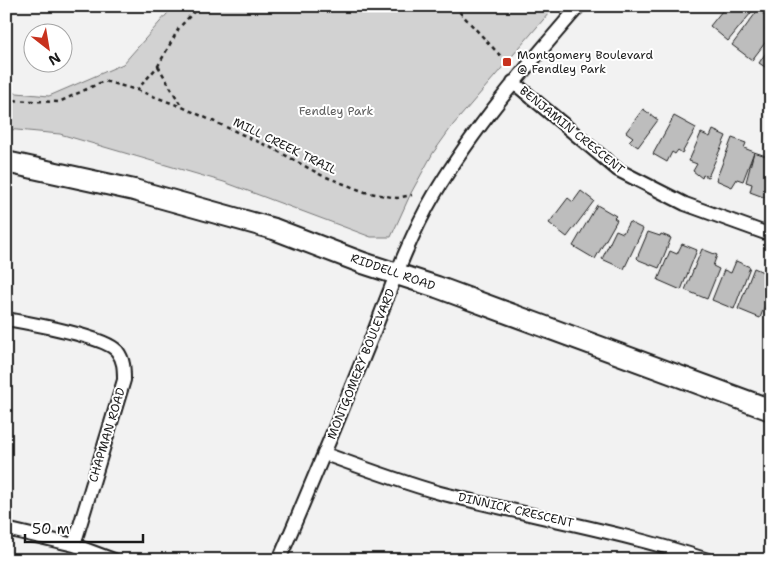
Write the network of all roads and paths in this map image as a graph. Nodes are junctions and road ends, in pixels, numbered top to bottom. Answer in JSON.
{"nodes":[{"id":1,"x":199,"y":6,"type":"edge"},
{"id":2,"x":454,"y":6,"type":"edge"},
{"id":3,"x":579,"y":6,"type":"edge"},
{"id":4,"x":509,"y":65,"type":"dead end"},
{"id":5,"x":158,"y":66,"type":"junction"},
{"id":6,"x":513,"y":82,"type":"junction"},
{"id":7,"x":137,"y":90,"type":"junction"},
{"id":8,"x":6,"y":100,"type":"edge"},
{"id":9,"x":182,"y":107,"type":"junction"},
{"id":10,"x":6,"y":162,"type":"edge"},
{"id":11,"x":412,"y":195,"type":"dead end"},
{"id":12,"x":771,"y":235,"type":"edge"},
{"id":13,"x":398,"y":274,"type":"junction"},
{"id":14,"x":6,"y":319,"type":"edge"},
{"id":15,"x":771,"y":410,"type":"edge"},
{"id":16,"x":325,"y":454,"type":"junction"},
{"id":17,"x":6,"y":529,"type":"edge"},
{"id":18,"x":74,"y":545,"type":"junction"},
{"id":19,"x":114,"y":560,"type":"edge"},
{"id":20,"x":279,"y":560,"type":"edge"},
{"id":21,"x":708,"y":560,"type":"edge"}],
"edges":[{"from":1,"to":5,"type":"path"},
{"from":2,"to":4,"type":"path"},
{"from":3,"to":6,"type":"street","name":"MONTGOMERY BOULEVARD"},
{"from":5,"to":7,"type":"path"},
{"from":5,"to":9,"type":"path"},
{"from":6,"to":12,"type":"street","name":"BENJAMIN CRESCENT"},
{"from":6,"to":13,"type":"street","name":"MONTGOMERY BOULEVARD"},
{"from":7,"to":8,"type":"path","name":"MILL CREEK TRAIL"},
{"from":7,"to":9,"type":"path","name":"MILL CREEK TRAIL"},
{"from":9,"to":11,"type":"path","name":"MILL CREEK TRAIL"},
{"from":10,"to":13,"type":"main road","name":"RIDDELL ROAD"},
{"from":13,"to":15,"type":"main road","name":"RIDDELL ROAD"},
{"from":13,"to":16,"type":"street","name":"MONTGOMERY BOULEVARD"},
{"from":14,"to":18,"type":"street","name":"CHAPMAN ROAD"},
{"from":16,"to":20,"type":"street","name":"MONTGOMERY BOULEVARD"},
{"from":16,"to":21,"type":"street","name":"DINNICK CRESCENT"},
{"from":17,"to":18,"type":"street"},
{"from":18,"to":19,"type":"street"}]}
